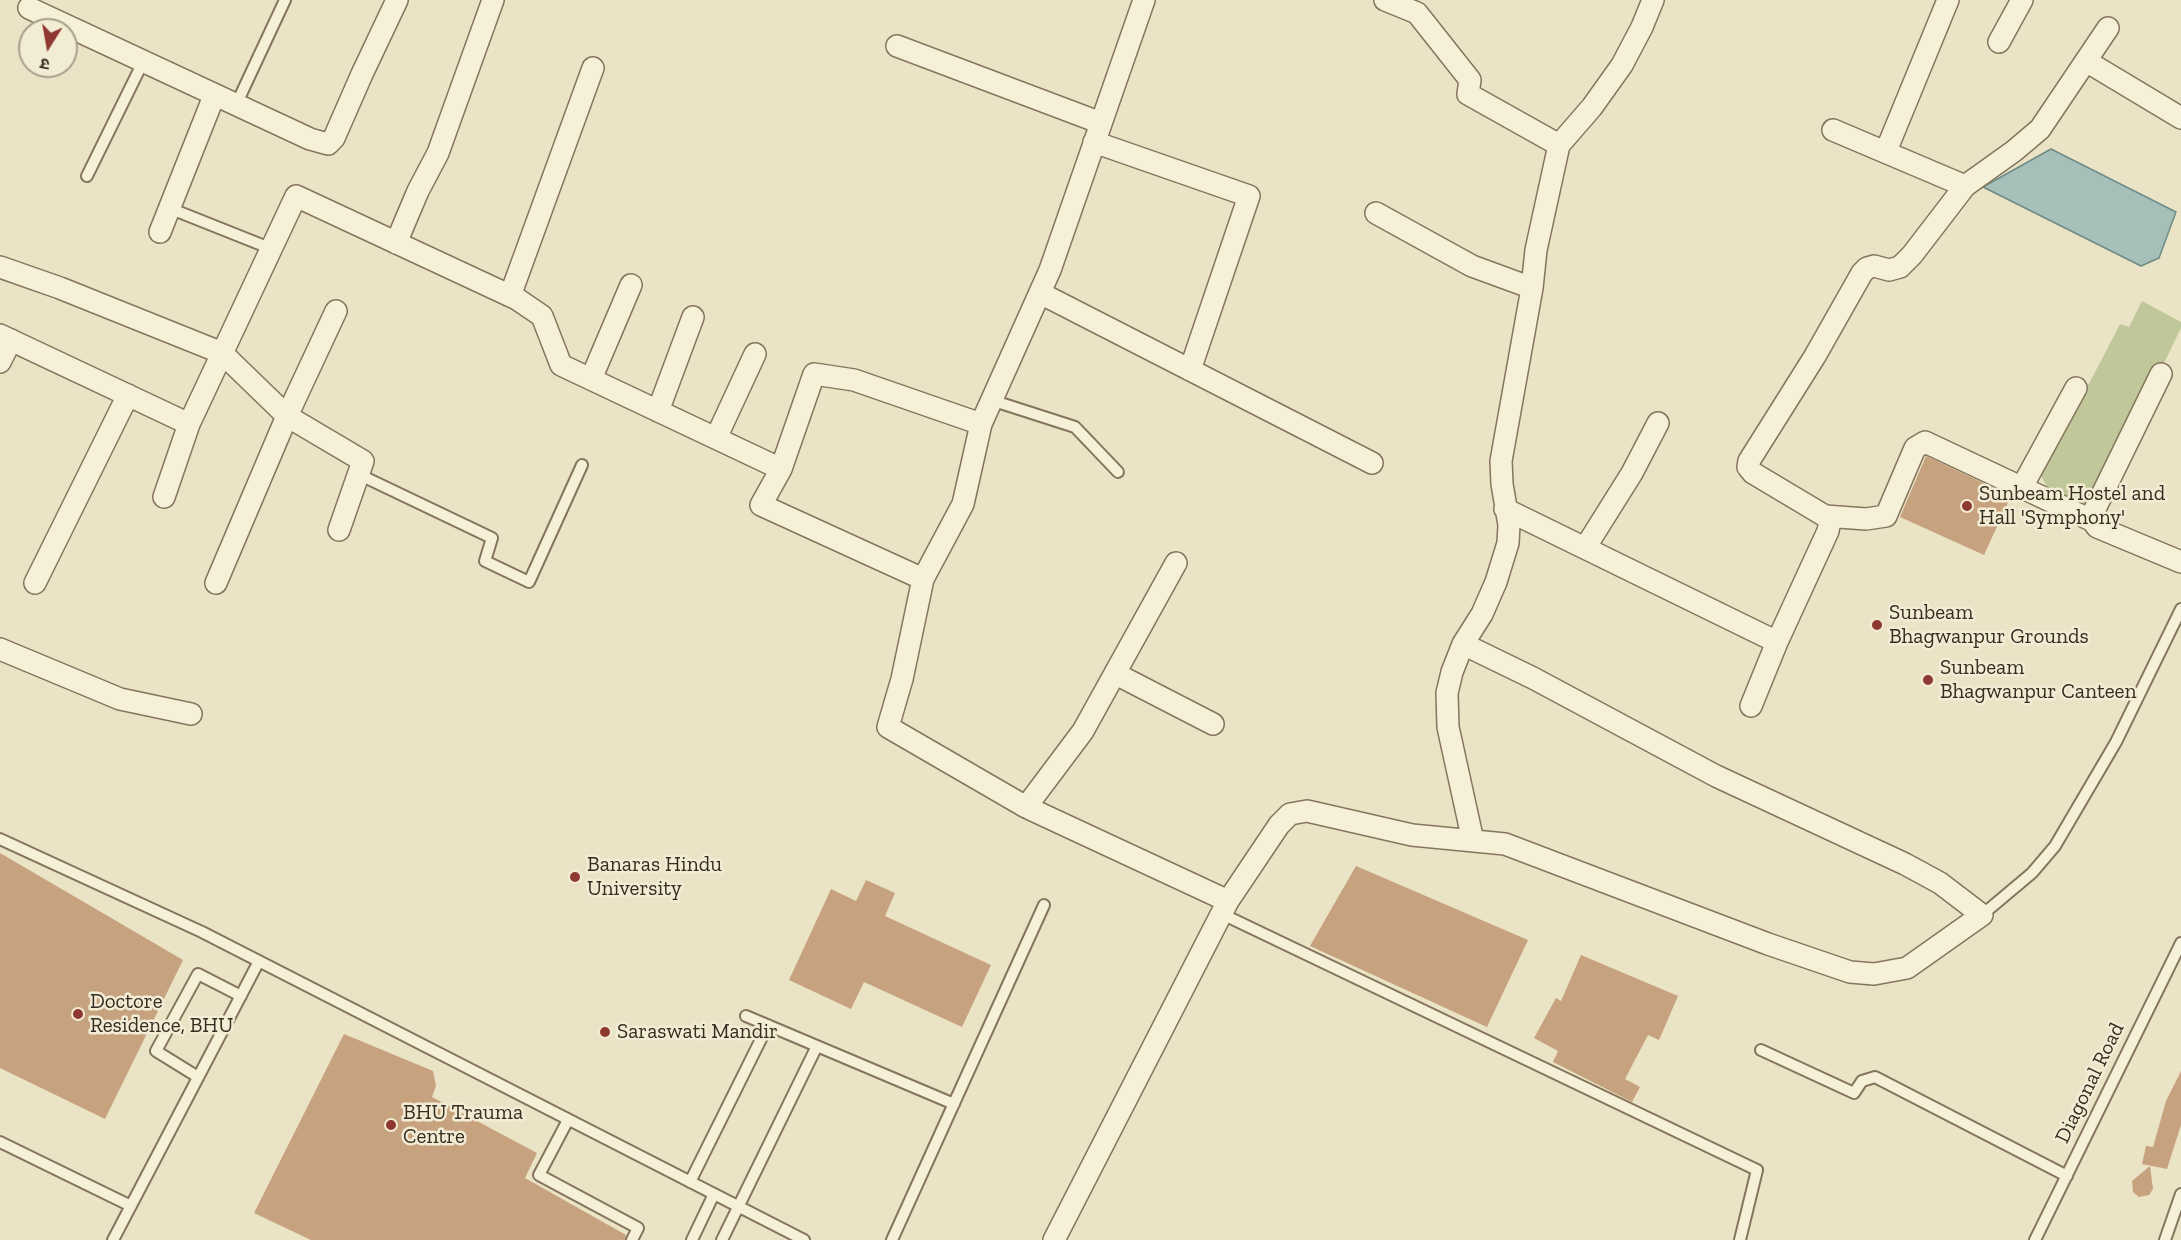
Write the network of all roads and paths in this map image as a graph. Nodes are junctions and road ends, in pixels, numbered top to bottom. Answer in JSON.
{"nodes":[{"id":1,"x":285,"y":0,"type":"edge"},
{"id":2,"x":397,"y":0,"type":"edge"},
{"id":3,"x":493,"y":0,"type":"edge"},
{"id":4,"x":1144,"y":0,"type":"edge"},
{"id":5,"x":1385,"y":0,"type":"edge"},
{"id":6,"x":1653,"y":0,"type":"edge"},
{"id":7,"x":1948,"y":0,"type":"edge"},
{"id":8,"x":2022,"y":0,"type":"edge"},
{"id":9,"x":25,"y":3,"type":"edge"},
{"id":10,"x":2108,"y":28,"type":"dead end"},
{"id":11,"x":1999,"y":42,"type":"dead end"},
{"id":12,"x":897,"y":46,"type":"dead end"},
{"id":13,"x":143,"y":62,"type":"junction"},
{"id":14,"x":2086,"y":62,"type":"junction"},
{"id":15,"x":593,"y":68,"type":"dead end"},
{"id":16,"x":214,"y":96,"type":"junction"},
{"id":17,"x":236,"y":105,"type":"junction"},
{"id":18,"x":2181,"y":118,"type":"edge"},
{"id":19,"x":1833,"y":130,"type":"dead end"},
{"id":20,"x":1098,"y":133,"type":"junction"},
{"id":21,"x":1559,"y":145,"type":"junction"},
{"id":22,"x":1886,"y":152,"type":"junction"},
{"id":23,"x":87,"y":177,"type":"dead end"},
{"id":24,"x":1965,"y":186,"type":"junction"},
{"id":25,"x":169,"y":208,"type":"junction"},
{"id":26,"x":1376,"y":213,"type":"dead end"},
{"id":27,"x":160,"y":232,"type":"dead end"},
{"id":28,"x":396,"y":243,"type":"junction"},
{"id":29,"x":272,"y":249,"type":"junction"},
{"id":30,"x":0,"y":267,"type":"edge"},
{"id":31,"x":631,"y":285,"type":"dead end"},
{"id":32,"x":1532,"y":288,"type":"junction"},
{"id":33,"x":1040,"y":293,"type":"junction"},
{"id":34,"x":510,"y":296,"type":"junction"},
{"id":35,"x":336,"y":311,"type":"dead end"},
{"id":36,"x":693,"y":317,"type":"dead end"},
{"id":37,"x":5,"y":338,"type":"edge"},
{"id":38,"x":222,"y":353,"type":"junction"},
{"id":39,"x":754,"y":354,"type":"dead end"},
{"id":40,"x":0,"y":362,"type":"edge"},
{"id":41,"x":1190,"y":370,"type":"junction"},
{"id":42,"x":2161,"y":374,"type":"dead end"},
{"id":43,"x":591,"y":380,"type":"junction"},
{"id":44,"x":2076,"y":388,"type":"dead end"},
{"id":45,"x":128,"y":395,"type":"junction"},
{"id":46,"x":992,"y":400,"type":"junction"},
{"id":47,"x":658,"y":411,"type":"junction"},
{"id":48,"x":287,"y":416,"type":"junction"},
{"id":49,"x":981,"y":423,"type":"junction"},
{"id":50,"x":1658,"y":423,"type":"dead end"},
{"id":51,"x":189,"y":424,"type":"junction"},
{"id":52,"x":716,"y":438,"type":"junction"},
{"id":53,"x":1372,"y":463,"type":"dead end"},
{"id":54,"x":582,"y":465,"type":"dead end"},
{"id":55,"x":781,"y":469,"type":"junction"},
{"id":56,"x":1119,"y":472,"type":"dead end"},
{"id":57,"x":358,"y":474,"type":"junction"},
{"id":58,"x":2022,"y":487,"type":"junction"},
{"id":59,"x":164,"y":497,"type":"dead end"},
{"id":60,"x":1505,"y":509,"type":"junction"},
{"id":61,"x":1825,"y":516,"type":"junction"},
{"id":62,"x":2093,"y":521,"type":"junction"},
{"id":63,"x":339,"y":530,"type":"dead end"},
{"id":64,"x":1585,"y":548,"type":"junction"},
{"id":65,"x":2181,"y":561,"type":"edge"},
{"id":66,"x":1176,"y":563,"type":"dead end"},
{"id":67,"x":923,"y":579,"type":"junction"},
{"id":68,"x":35,"y":583,"type":"dead end"},
{"id":69,"x":216,"y":583,"type":"dead end"},
{"id":70,"x":2181,"y":609,"type":"edge"},
{"id":71,"x":1777,"y":642,"type":"junction"},
{"id":72,"x":1463,"y":644,"type":"junction"},
{"id":73,"x":0,"y":649,"type":"edge"},
{"id":74,"x":1116,"y":674,"type":"junction"},
{"id":75,"x":1751,"y":705,"type":"dead end"},
{"id":76,"x":191,"y":714,"type":"dead end"},
{"id":77,"x":1213,"y":724,"type":"dead end"},
{"id":78,"x":1026,"y":807,"type":"junction"},
{"id":79,"x":0,"y":839,"type":"edge"},
{"id":80,"x":1473,"y":841,"type":"junction"},
{"id":81,"x":1044,"y":905,"type":"dead end"},
{"id":82,"x":1225,"y":908,"type":"junction"},
{"id":83,"x":1982,"y":915,"type":"junction"},
{"id":84,"x":2180,"y":947,"type":"edge"},
{"id":85,"x":259,"y":961,"type":"junction"},
{"id":86,"x":241,"y":996,"type":"junction"},
{"id":87,"x":746,"y":1016,"type":"dead end"},
{"id":88,"x":768,"y":1024,"type":"junction"},
{"id":89,"x":817,"y":1046,"type":"junction"},
{"id":90,"x":1761,"y":1050,"type":"dead end"},
{"id":91,"x":198,"y":1077,"type":"junction"},
{"id":92,"x":954,"y":1104,"type":"junction"},
{"id":93,"x":568,"y":1120,"type":"junction"},
{"id":94,"x":0,"y":1142,"type":"edge"},
{"id":95,"x":2067,"y":1176,"type":"junction"},
{"id":96,"x":690,"y":1182,"type":"junction"},
{"id":97,"x":714,"y":1194,"type":"junction"},
{"id":98,"x":2181,"y":1194,"type":"edge"},
{"id":99,"x":131,"y":1206,"type":"junction"},
{"id":100,"x":738,"y":1206,"type":"junction"},
{"id":101,"x":113,"y":1240,"type":"edge"},
{"id":102,"x":632,"y":1240,"type":"edge"},
{"id":103,"x":692,"y":1240,"type":"edge"},
{"id":104,"x":723,"y":1240,"type":"edge"},
{"id":105,"x":804,"y":1240,"type":"edge"},
{"id":106,"x":892,"y":1240,"type":"edge"},
{"id":107,"x":1054,"y":1240,"type":"edge"},
{"id":108,"x":1740,"y":1240,"type":"edge"},
{"id":109,"x":2035,"y":1240,"type":"edge"},
{"id":110,"x":2165,"y":1240,"type":"edge"}],
"edges":[{"from":1,"to":17,"type":"lane"},
{"from":2,"to":17,"type":"street"},
{"from":3,"to":28,"type":"street"},
{"from":4,"to":20,"type":"street"},
{"from":5,"to":21,"type":"street"},
{"from":6,"to":21,"type":"street"},
{"from":7,"to":22,"type":"street"},
{"from":8,"to":11,"type":"street"},
{"from":9,"to":13,"type":"street"},
{"from":10,"to":14,"type":"street"},
{"from":12,"to":20,"type":"street"},
{"from":13,"to":16,"type":"street"},
{"from":13,"to":23,"type":"lane"},
{"from":14,"to":18,"type":"street"},
{"from":14,"to":24,"type":"street"},
{"from":15,"to":34,"type":"street"},
{"from":16,"to":17,"type":"street"},
{"from":16,"to":25,"type":"street"},
{"from":19,"to":22,"type":"street"},
{"from":20,"to":33,"type":"street"},
{"from":20,"to":41,"type":"street"},
{"from":21,"to":32,"type":"street"},
{"from":22,"to":24,"type":"street"},
{"from":24,"to":61,"type":"street"},
{"from":25,"to":27,"type":"street"},
{"from":25,"to":29,"type":"lane"},
{"from":26,"to":32,"type":"street"},
{"from":28,"to":29,"type":"street"},
{"from":28,"to":34,"type":"street"},
{"from":29,"to":38,"type":"street"},
{"from":30,"to":38,"type":"street"},
{"from":31,"to":43,"type":"street"},
{"from":32,"to":60,"type":"street"},
{"from":33,"to":41,"type":"street"},
{"from":33,"to":46,"type":"street"},
{"from":34,"to":43,"type":"street"},
{"from":35,"to":48,"type":"street"},
{"from":36,"to":47,"type":"street"},
{"from":37,"to":40,"type":"street"},
{"from":37,"to":45,"type":"street"},
{"from":38,"to":48,"type":"street"},
{"from":38,"to":51,"type":"street"},
{"from":39,"to":52,"type":"street"},
{"from":41,"to":53,"type":"street"},
{"from":42,"to":62,"type":"street"},
{"from":43,"to":47,"type":"street"},
{"from":44,"to":58,"type":"street"},
{"from":45,"to":51,"type":"street"},
{"from":45,"to":68,"type":"street"},
{"from":46,"to":49,"type":"street"},
{"from":46,"to":56,"type":"lane"},
{"from":47,"to":52,"type":"street"},
{"from":48,"to":57,"type":"street"},
{"from":48,"to":69,"type":"street"},
{"from":49,"to":55,"type":"street"},
{"from":49,"to":67,"type":"street"},
{"from":50,"to":64,"type":"street"},
{"from":51,"to":59,"type":"street"},
{"from":52,"to":55,"type":"street"},
{"from":54,"to":57,"type":"lane"},
{"from":55,"to":67,"type":"street"},
{"from":57,"to":63,"type":"street"},
{"from":58,"to":61,"type":"street"},
{"from":58,"to":62,"type":"street"},
{"from":60,"to":64,"type":"street"},
{"from":60,"to":72,"type":"street"},
{"from":61,"to":71,"type":"street"},
{"from":62,"to":65,"type":"street"},
{"from":64,"to":71,"type":"street"},
{"from":66,"to":74,"type":"street"},
{"from":67,"to":78,"type":"street"},
{"from":70,"to":83,"type":"lane"},
{"from":71,"to":75,"type":"street"},
{"from":72,"to":80,"type":"street"},
{"from":72,"to":83,"type":"street"},
{"from":73,"to":76,"type":"street"},
{"from":74,"to":77,"type":"street"},
{"from":74,"to":78,"type":"street"},
{"from":78,"to":82,"type":"street"},
{"from":79,"to":85,"type":"lane"},
{"from":80,"to":82,"type":"street"},
{"from":80,"to":83,"type":"street"},
{"from":81,"to":92,"type":"lane"},
{"from":82,"to":107,"type":"street"},
{"from":82,"to":108,"type":"lane"},
{"from":84,"to":95,"type":"lane","name":"Diagonal Road"},
{"from":85,"to":86,"type":"lane"},
{"from":85,"to":93,"type":"lane"},
{"from":86,"to":91,"type":"lane"},
{"from":86,"to":91,"type":"lane"},
{"from":87,"to":88,"type":"lane"},
{"from":88,"to":89,"type":"lane"},
{"from":88,"to":96,"type":"lane"},
{"from":89,"to":92,"type":"lane"},
{"from":89,"to":100,"type":"lane"},
{"from":90,"to":95,"type":"lane"},
{"from":91,"to":99,"type":"lane"},
{"from":92,"to":106,"type":"lane"},
{"from":93,"to":96,"type":"lane"},
{"from":93,"to":102,"type":"lane"},
{"from":94,"to":99,"type":"lane"},
{"from":95,"to":109,"type":"lane","name":"Diagonal Road"},
{"from":96,"to":97,"type":"lane"},
{"from":97,"to":100,"type":"lane"},
{"from":97,"to":103,"type":"lane"},
{"from":98,"to":110,"type":"lane"},
{"from":99,"to":101,"type":"lane"},
{"from":100,"to":104,"type":"lane"},
{"from":100,"to":105,"type":"lane"}]}
